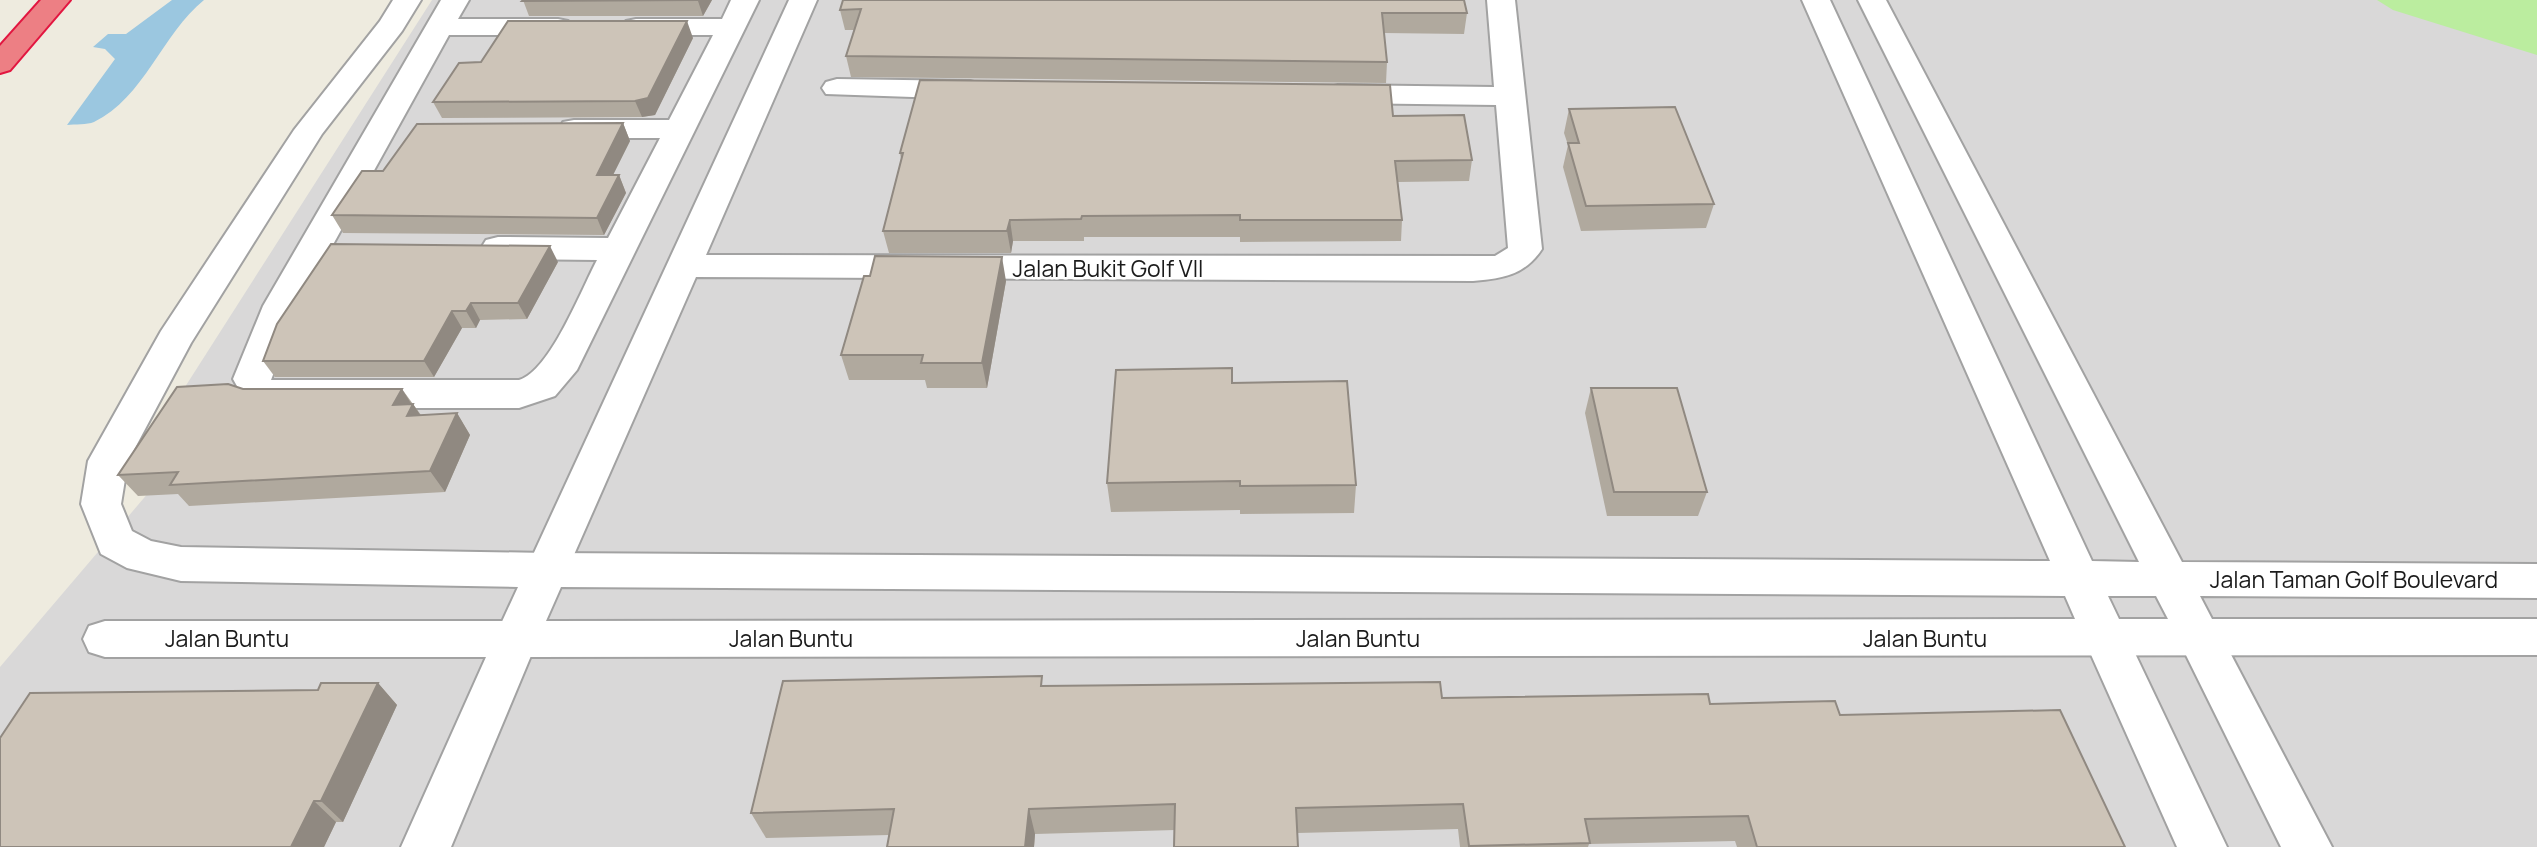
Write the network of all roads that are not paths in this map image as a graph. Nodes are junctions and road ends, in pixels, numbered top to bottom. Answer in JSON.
{"nodes":[{"id":1,"x":56,"y":0,"type":"edge"},
{"id":2,"x":407,"y":0,"type":"edge"},
{"id":3,"x":803,"y":0,"type":"edge"},
{"id":4,"x":1501,"y":0,"type":"edge"},
{"id":5,"x":1816,"y":0,"type":"edge"},
{"id":6,"x":1872,"y":0,"type":"edge"},
{"id":7,"x":448,"y":13,"type":"edge"},
{"id":8,"x":738,"y":14,"type":"edge"},
{"id":9,"x":0,"y":64,"type":"edge"},
{"id":10,"x":837,"y":88,"type":"dead end"},
{"id":11,"x":1002,"y":90,"type":"edge"},
{"id":12,"x":1305,"y":94,"type":"edge"},
{"id":13,"x":1511,"y":96,"type":"junction"},
{"id":14,"x":544,"y":129,"type":"edge"},
{"id":15,"x":680,"y":129,"type":"junction"},
{"id":16,"x":314,"y":247,"type":"junction"},
{"id":17,"x":356,"y":247,"type":"edge"},
{"id":18,"x":467,"y":248,"type":"edge"},
{"id":19,"x":619,"y":249,"type":"junction"},
{"id":20,"x":684,"y":266,"type":"junction"},
{"id":21,"x":547,"y":570,"type":"junction"},
{"id":22,"x":2080,"y":579,"type":"junction"},
{"id":23,"x":2171,"y":579,"type":"junction"},
{"id":24,"x":2537,"y":581,"type":"edge"},
{"id":25,"x":2537,"y":637,"type":"edge"},
{"id":26,"x":105,"y":639,"type":"dead end"},
{"id":27,"x":516,"y":639,"type":"junction"},
{"id":28,"x":2106,"y":639,"type":"junction"},
{"id":29,"x":2200,"y":639,"type":"junction"},
{"id":30,"x":426,"y":847,"type":"edge"},
{"id":31,"x":2202,"y":847,"type":"edge"},
{"id":32,"x":2307,"y":847,"type":"edge"}],
"edges":[{"from":1,"to":9,"type":"highway"},
{"from":2,"to":21,"type":"street"},
{"from":3,"to":20,"type":"street"},
{"from":4,"to":13,"type":"street"},
{"from":5,"to":22,"type":"street"},
{"from":6,"to":23,"type":"street"},
{"from":7,"to":8,"type":"street"},
{"from":7,"to":16,"type":"street"},
{"from":8,"to":15,"type":"street"},
{"from":10,"to":11,"type":"street"},
{"from":12,"to":13,"type":"street"},
{"from":13,"to":20,"type":"street","name":"Jalan Bukit Golf VII"},
{"from":14,"to":15,"type":"street"},
{"from":15,"to":19,"type":"street"},
{"from":16,"to":17,"type":"street"},
{"from":16,"to":19,"type":"street"},
{"from":18,"to":19,"type":"street"},
{"from":20,"to":21,"type":"street"},
{"from":21,"to":22,"type":"street"},
{"from":21,"to":27,"type":"street"},
{"from":22,"to":23,"type":"street"},
{"from":22,"to":28,"type":"street"},
{"from":23,"to":24,"type":"street","name":"Jalan Taman Golf Boulevard"},
{"from":23,"to":29,"type":"street"},
{"from":25,"to":29,"type":"street"},
{"from":26,"to":27,"type":"street","name":"Jalan Buntu"},
{"from":27,"to":28,"type":"street","name":"Jalan Buntu"},
{"from":27,"to":30,"type":"street"},
{"from":28,"to":29,"type":"street","name":"Jalan Buntu"},
{"from":28,"to":31,"type":"street"},
{"from":29,"to":32,"type":"street"}]}
